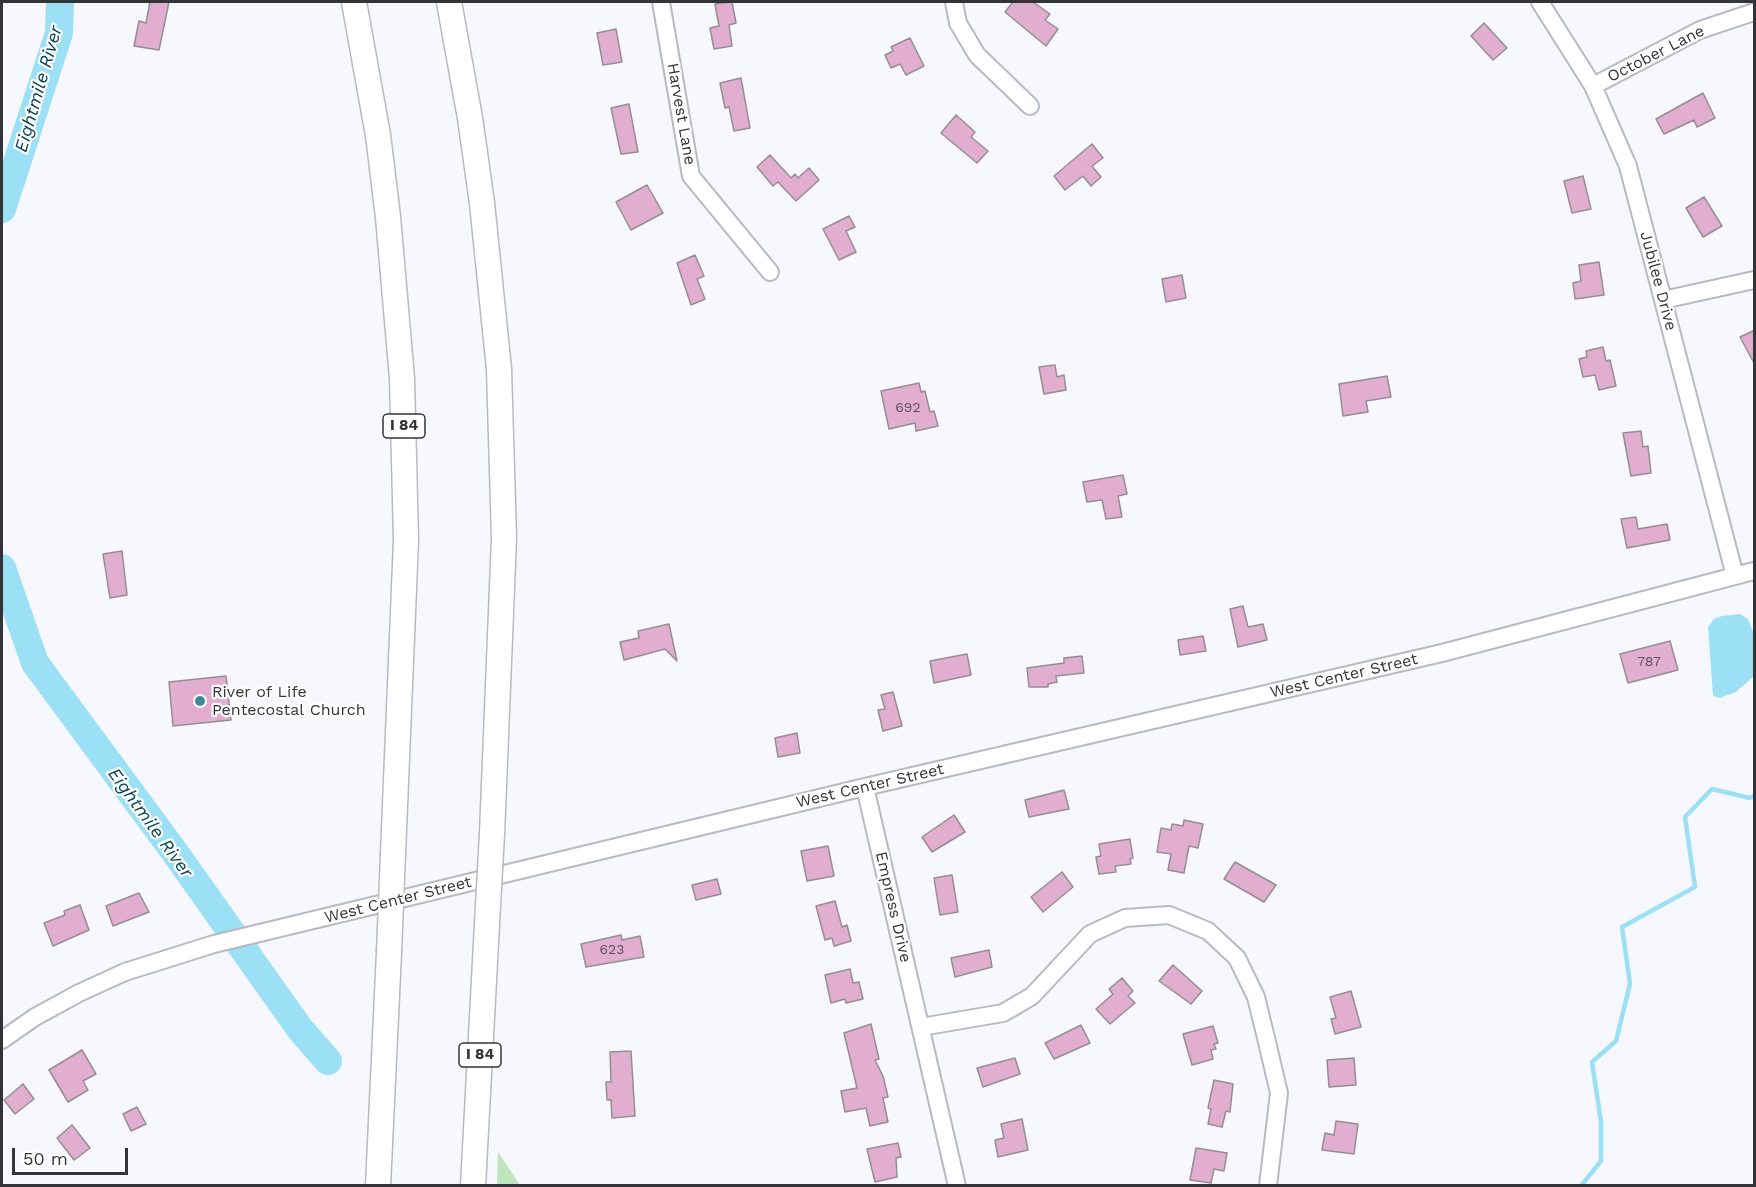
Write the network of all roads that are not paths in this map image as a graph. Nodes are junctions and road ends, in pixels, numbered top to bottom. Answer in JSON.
{"nodes":[{"id":1,"x":354,"y":2,"type":"edge"},
{"id":2,"x":448,"y":2,"type":"edge"},
{"id":3,"x":661,"y":2,"type":"edge"},
{"id":4,"x":954,"y":2,"type":"edge"},
{"id":5,"x":1540,"y":2,"type":"edge"},
{"id":6,"x":1755,"y":12,"type":"edge"},
{"id":7,"x":1593,"y":86,"type":"junction"},
{"id":8,"x":1030,"y":106,"type":"dead end"},
{"id":9,"x":770,"y":272,"type":"dead end"},
{"id":10,"x":1755,"y":280,"type":"edge"},
{"id":11,"x":1663,"y":300,"type":"junction"},
{"id":12,"x":1755,"y":571,"type":"edge"},
{"id":13,"x":1735,"y":576,"type":"junction"},
{"id":14,"x":865,"y":787,"type":"junction"},
{"id":15,"x":921,"y":1027,"type":"junction"},
{"id":16,"x":2,"y":1040,"type":"edge"},
{"id":17,"x":378,"y":1185,"type":"edge"},
{"id":18,"x":473,"y":1185,"type":"edge"},
{"id":19,"x":957,"y":1185,"type":"edge"},
{"id":20,"x":1268,"y":1185,"type":"edge"}],
"edges":[{"from":1,"to":17,"type":"highway","number":"I 84","bridge":true},
{"from":2,"to":18,"type":"highway","number":"I 84","bridge":true},
{"from":3,"to":9,"type":"street","name":"Harvest Lane"},
{"from":4,"to":8,"type":"street"},
{"from":5,"to":7,"type":"street","name":"Jubilee Drive"},
{"from":6,"to":7,"type":"street","name":"October Lane"},
{"from":7,"to":11,"type":"street","name":"Jubilee Drive"},
{"from":10,"to":11,"type":"street"},
{"from":11,"to":13,"type":"street","name":"Jubilee Drive"},
{"from":12,"to":13,"type":"street","name":"West Center Street"},
{"from":13,"to":14,"type":"street","name":"West Center Street"},
{"from":14,"to":15,"type":"street","name":"Empress Drive"},
{"from":14,"to":16,"type":"street","name":"West Center Street"},
{"from":15,"to":19,"type":"street","name":"Empress Drive"},
{"from":15,"to":20,"type":"street"}]}
